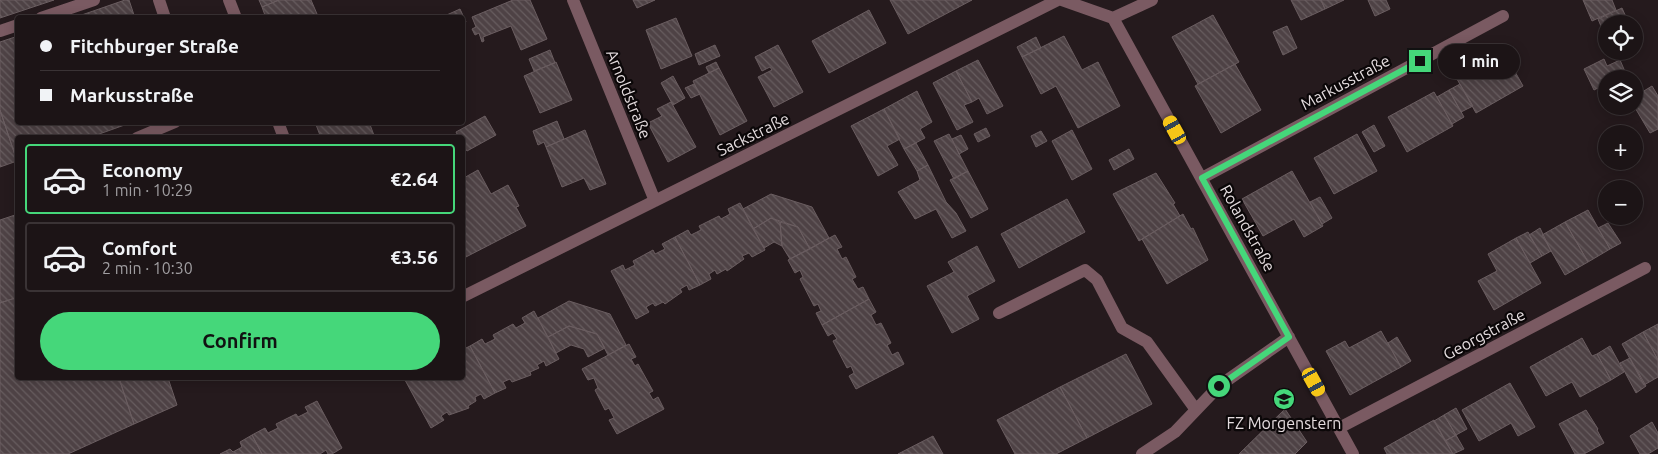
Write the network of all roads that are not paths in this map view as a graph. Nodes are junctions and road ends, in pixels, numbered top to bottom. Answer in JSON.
{"nodes":[{"id":1,"x":94,"y":0,"type":"edge"},
{"id":2,"x":159,"y":0,"type":"edge"},
{"id":3,"x":229,"y":0,"type":"edge"},
{"id":4,"x":573,"y":0,"type":"edge"},
{"id":5,"x":1058,"y":0,"type":"edge"},
{"id":6,"x":1062,"y":0,"type":"edge"},
{"id":7,"x":1152,"y":0,"type":"edge"},
{"id":8,"x":50,"y":15,"type":"edge"},
{"id":9,"x":164,"y":15,"type":"edge"},
{"id":10,"x":235,"y":15,"type":"edge"},
{"id":11,"x":1503,"y":16,"type":"dead end"},
{"id":12,"x":1112,"y":18,"type":"junction"},
{"id":13,"x":15,"y":26,"type":"edge"},
{"id":14,"x":0,"y":31,"type":"edge"},
{"id":15,"x":168,"y":125,"type":"edge"},
{"id":16,"x":144,"y":135,"type":"edge"},
{"id":17,"x":1202,"y":178,"type":"junction"},
{"id":18,"x":656,"y":201,"type":"junction"},
{"id":19,"x":1645,"y":268,"type":"dead end"},
{"id":20,"x":465,"y":296,"type":"edge"},
{"id":21,"x":999,"y":313,"type":"dead end"},
{"id":22,"x":1289,"y":337,"type":"junction"},
{"id":23,"x":1196,"y":410,"type":"junction"},
{"id":24,"x":1339,"y":428,"type":"junction"},
{"id":25,"x":1142,"y":454,"type":"edge"},
{"id":26,"x":1353,"y":454,"type":"edge"}],
"edges":[{"from":1,"to":8,"type":"street"},
{"from":2,"to":9,"type":"street"},
{"from":3,"to":10,"type":"street"},
{"from":4,"to":18,"type":"street","name":"Arnoldstraße"},
{"from":5,"to":18,"type":"street","name":"Sackstraße"},
{"from":6,"to":12,"type":"street"},
{"from":7,"to":12,"type":"street"},
{"from":11,"to":17,"type":"street","name":"Markusstraße"},
{"from":12,"to":17,"type":"street","name":"Rolandstraße"},
{"from":13,"to":14,"type":"street"},
{"from":15,"to":16,"type":"street"},
{"from":17,"to":22,"type":"street","name":"Rolandstraße"},
{"from":18,"to":20,"type":"street","name":"Sackstraße"},
{"from":19,"to":24,"type":"street","name":"Georgstraße"},
{"from":21,"to":23,"type":"street"},
{"from":22,"to":23,"type":"street"},
{"from":22,"to":24,"type":"street","name":"Rolandstraße"},
{"from":23,"to":25,"type":"street"},
{"from":24,"to":26,"type":"street","name":"Rolandstraße"}]}
